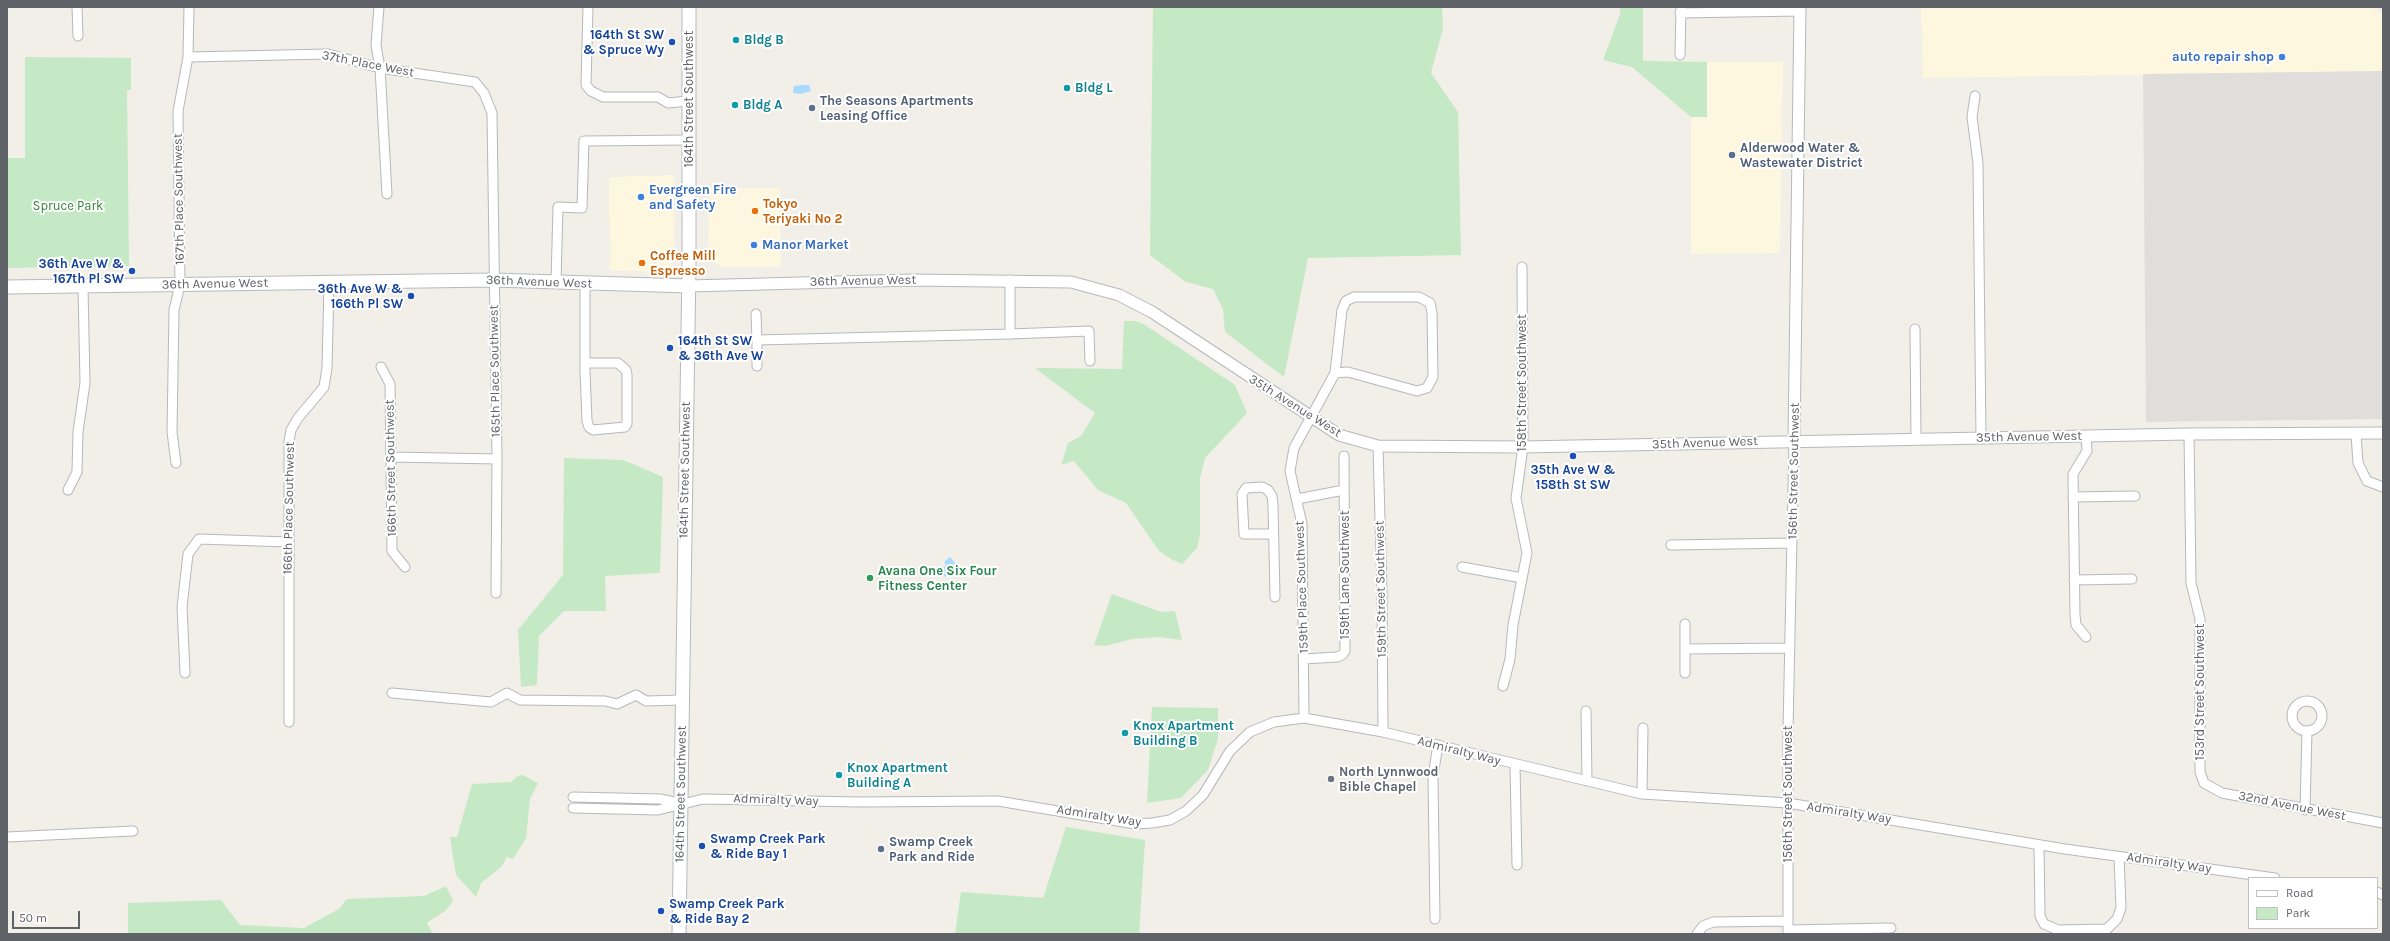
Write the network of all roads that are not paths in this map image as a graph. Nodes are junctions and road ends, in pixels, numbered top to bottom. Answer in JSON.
{"nodes":[{"id":1,"x":78,"y":7,"type":"edge"},
{"id":2,"x":189,"y":7,"type":"edge"},
{"id":3,"x":379,"y":7,"type":"edge"},
{"id":4,"x":588,"y":7,"type":"edge"},
{"id":5,"x":689,"y":7,"type":"edge"},
{"id":6,"x":1800,"y":9,"type":"edge"},
{"id":7,"x":1680,"y":10,"type":"edge"},
{"id":8,"x":78,"y":36,"type":"dead end"},
{"id":9,"x":1680,"y":54,"type":"dead end"},
{"id":10,"x":188,"y":57,"type":"junction"},
{"id":11,"x":380,"y":68,"type":"junction"},
{"id":12,"x":475,"y":82,"type":"joint"},
{"id":13,"x":1975,"y":96,"type":"dead end"},
{"id":14,"x":688,"y":101,"type":"junction"},
{"id":15,"x":689,"y":140,"type":"junction"},
{"id":16,"x":387,"y":194,"type":"dead end"},
{"id":17,"x":1522,"y":267,"type":"dead end"},
{"id":18,"x":493,"y":280,"type":"junction"},
{"id":19,"x":1010,"y":280,"type":"junction"},
{"id":20,"x":329,"y":282,"type":"junction"},
{"id":21,"x":556,"y":282,"type":"junction"},
{"id":22,"x":1071,"y":282,"type":"joint"},
{"id":23,"x":586,"y":283,"type":"junction"},
{"id":24,"x":180,"y":285,"type":"junction"},
{"id":25,"x":689,"y":286,"type":"junction"},
{"id":26,"x":7,"y":287,"type":"edge"},
{"id":27,"x":83,"y":287,"type":"junction"},
{"id":28,"x":756,"y":314,"type":"dead end"},
{"id":29,"x":1915,"y":329,"type":"dead end"},
{"id":30,"x":1010,"y":334,"type":"junction"},
{"id":31,"x":757,"y":340,"type":"junction"},
{"id":32,"x":1090,"y":361,"type":"dead end"},
{"id":33,"x":586,"y":363,"type":"junction"},
{"id":34,"x":757,"y":366,"type":"dead end"},
{"id":35,"x":381,"y":367,"type":"dead end"},
{"id":36,"x":1335,"y":373,"type":"junction"},
{"id":37,"x":1312,"y":418,"type":"junction"},
{"id":38,"x":2383,"y":433,"type":"edge"},
{"id":39,"x":2189,"y":434,"type":"junction"},
{"id":40,"x":2356,"y":434,"type":"junction"},
{"id":41,"x":2086,"y":436,"type":"junction"},
{"id":42,"x":1981,"y":438,"type":"junction"},
{"id":43,"x":1916,"y":439,"type":"junction"},
{"id":44,"x":1794,"y":440,"type":"junction"},
{"id":45,"x":1378,"y":446,"type":"junction"},
{"id":46,"x":1523,"y":448,"type":"junction"},
{"id":47,"x":1344,"y":456,"type":"dead end"},
{"id":48,"x":391,"y":457,"type":"junction"},
{"id":49,"x":497,"y":458,"type":"junction"},
{"id":50,"x":176,"y":463,"type":"dead end"},
{"id":51,"x":2383,"y":487,"type":"edge"},
{"id":52,"x":68,"y":490,"type":"dead end"},
{"id":53,"x":1344,"y":490,"type":"junction"},
{"id":54,"x":2135,"y":496,"type":"dead end"},
{"id":55,"x":2073,"y":497,"type":"junction"},
{"id":56,"x":1297,"y":499,"type":"junction"},
{"id":57,"x":1273,"y":534,"type":"junction"},
{"id":58,"x":288,"y":542,"type":"junction"},
{"id":59,"x":1792,"y":543,"type":"junction"},
{"id":60,"x":1671,"y":545,"type":"dead end"},
{"id":61,"x":405,"y":567,"type":"dead end"},
{"id":62,"x":1462,"y":567,"type":"dead end"},
{"id":63,"x":1522,"y":578,"type":"junction"},
{"id":64,"x":2132,"y":578,"type":"dead end"},
{"id":65,"x":2074,"y":580,"type":"junction"},
{"id":66,"x":496,"y":593,"type":"dead end"},
{"id":67,"x":1275,"y":596,"type":"dead end"},
{"id":68,"x":1686,"y":624,"type":"dead end"},
{"id":69,"x":2086,"y":637,"type":"dead end"},
{"id":70,"x":1790,"y":648,"type":"junction"},
{"id":71,"x":1686,"y":649,"type":"junction"},
{"id":72,"x":1304,"y":659,"type":"junction"},
{"id":73,"x":184,"y":673,"type":"dead end"},
{"id":74,"x":1685,"y":673,"type":"dead end"},
{"id":75,"x":1503,"y":686,"type":"dead end"},
{"id":76,"x":392,"y":692,"type":"dead end"},
{"id":77,"x":682,"y":700,"type":"junction"},
{"id":78,"x":1586,"y":711,"type":"dead end"},
{"id":79,"x":1304,"y":718,"type":"junction"},
{"id":80,"x":289,"y":722,"type":"dead end"},
{"id":81,"x":1643,"y":728,"type":"dead end"},
{"id":82,"x":2307,"y":731,"type":"dead end"},
{"id":83,"x":1383,"y":732,"type":"junction"},
{"id":84,"x":1438,"y":745,"type":"junction"},
{"id":85,"x":1515,"y":765,"type":"junction"},
{"id":86,"x":1587,"y":781,"type":"junction"},
{"id":87,"x":2204,"y":783,"type":"joint"},
{"id":88,"x":1642,"y":794,"type":"junction"},
{"id":89,"x":573,"y":797,"type":"dead end"},
{"id":90,"x":1788,"y":803,"type":"junction"},
{"id":91,"x":681,"y":804,"type":"junction"},
{"id":92,"x":573,"y":808,"type":"dead end"},
{"id":93,"x":2306,"y":810,"type":"junction"},
{"id":94,"x":2383,"y":823,"type":"edge"},
{"id":95,"x":133,"y":831,"type":"dead end"},
{"id":96,"x":7,"y":837,"type":"edge"},
{"id":97,"x":2039,"y":845,"type":"junction"},
{"id":98,"x":2119,"y":857,"type":"junction"},
{"id":99,"x":1517,"y":865,"type":"dead end"},
{"id":100,"x":2268,"y":877,"type":"edge"},
{"id":101,"x":1435,"y":919,"type":"dead end"},
{"id":102,"x":1788,"y":928,"type":"edge"},
{"id":103,"x":1891,"y":928,"type":"dead end"},
{"id":104,"x":679,"y":934,"type":"edge"},
{"id":105,"x":1697,"y":934,"type":"edge"}],
"edges":[{"from":1,"to":8,"type":"street"},
{"from":2,"to":10,"type":"street","name":"167th Place Southwest"},
{"from":3,"to":11,"type":"street"},
{"from":4,"to":14,"type":"street"},
{"from":5,"to":14,"type":"main road","name":"164th Street Southwest"},
{"from":6,"to":7,"type":"street"},
{"from":6,"to":44,"type":"street","name":"156th Street Southwest"},
{"from":7,"to":9,"type":"street"},
{"from":10,"to":11,"type":"street","name":"37th Place West"},
{"from":10,"to":24,"type":"street","name":"167th Place Southwest"},
{"from":11,"to":12,"type":"street","name":"37th Place West"},
{"from":11,"to":16,"type":"street"},
{"from":12,"to":18,"type":"street","name":"165th Place Southwest"},
{"from":13,"to":42,"type":"street"},
{"from":14,"to":15,"type":"main road","name":"164th Street Southwest"},
{"from":15,"to":21,"type":"street"},
{"from":15,"to":25,"type":"main road","name":"164th Street Southwest"},
{"from":17,"to":46,"type":"street","name":"158th Street Southwest"},
{"from":18,"to":20,"type":"main road","name":"36th Avenue West"},
{"from":18,"to":21,"type":"main road","name":"36th Avenue West"},
{"from":18,"to":49,"type":"street","name":"165th Place Southwest"},
{"from":19,"to":22,"type":"street","name":"36th Avenue West"},
{"from":19,"to":25,"type":"street","name":"36th Avenue West"},
{"from":19,"to":30,"type":"street"},
{"from":20,"to":24,"type":"main road","name":"36th Avenue West"},
{"from":20,"to":58,"type":"street","name":"166th Place Southwest"},
{"from":21,"to":23,"type":"main road","name":"36th Avenue West"},
{"from":22,"to":37,"type":"street","name":"35th Avenue West"},
{"from":23,"to":25,"type":"main road","name":"36th Avenue West"},
{"from":23,"to":33,"type":"street"},
{"from":24,"to":27,"type":"main road","name":"36th Avenue West"},
{"from":24,"to":50,"type":"street","name":"167th Place Southwest"},
{"from":25,"to":77,"type":"main road","name":"164th Street Southwest"},
{"from":26,"to":27,"type":"main road","name":"36th Avenue West"},
{"from":27,"to":52,"type":"street"},
{"from":28,"to":31,"type":"street"},
{"from":29,"to":43,"type":"street"},
{"from":30,"to":31,"type":"street"},
{"from":30,"to":32,"type":"street"},
{"from":31,"to":34,"type":"street"},
{"from":33,"to":33,"type":"street"},
{"from":35,"to":48,"type":"street","name":"166th Street Southwest"},
{"from":36,"to":36,"type":"street","name":"159th Place Southwest"},
{"from":36,"to":37,"type":"street","name":"159th Place Southwest"},
{"from":37,"to":45,"type":"street","name":"35th Avenue West"},
{"from":37,"to":56,"type":"street","name":"159th Place Southwest"},
{"from":38,"to":40,"type":"street","name":"35th Avenue West"},
{"from":39,"to":40,"type":"street","name":"35th Avenue West"},
{"from":39,"to":41,"type":"street","name":"35th Avenue West"},
{"from":39,"to":87,"type":"street","name":"153rd Street Southwest"},
{"from":40,"to":51,"type":"street"},
{"from":41,"to":42,"type":"street","name":"35th Avenue West"},
{"from":41,"to":55,"type":"street"},
{"from":42,"to":43,"type":"street","name":"35th Avenue West"},
{"from":43,"to":44,"type":"street","name":"35th Avenue West"},
{"from":44,"to":46,"type":"street","name":"35th Avenue West"},
{"from":44,"to":59,"type":"street","name":"156th Street Southwest"},
{"from":45,"to":46,"type":"street","name":"35th Avenue West"},
{"from":45,"to":83,"type":"street","name":"159th Street Southwest"},
{"from":46,"to":63,"type":"street","name":"158th Street Southwest"},
{"from":47,"to":53,"type":"street","name":"159th Lane Southwest"},
{"from":48,"to":49,"type":"street"},
{"from":48,"to":61,"type":"street","name":"166th Street Southwest"},
{"from":49,"to":66,"type":"street","name":"165th Place Southwest"},
{"from":53,"to":56,"type":"street"},
{"from":53,"to":72,"type":"street","name":"159th Lane Southwest"},
{"from":54,"to":55,"type":"street"},
{"from":55,"to":65,"type":"street"},
{"from":56,"to":72,"type":"street","name":"159th Place Southwest"},
{"from":57,"to":57,"type":"street"},
{"from":57,"to":67,"type":"street"},
{"from":58,"to":73,"type":"street"},
{"from":58,"to":80,"type":"street","name":"166th Place Southwest"},
{"from":59,"to":60,"type":"street"},
{"from":59,"to":70,"type":"street","name":"156th Street Southwest"},
{"from":62,"to":63,"type":"street"},
{"from":63,"to":75,"type":"street","name":"158th Street Southwest"},
{"from":64,"to":65,"type":"street"},
{"from":65,"to":69,"type":"street"},
{"from":68,"to":71,"type":"street"},
{"from":70,"to":71,"type":"street"},
{"from":70,"to":90,"type":"street","name":"156th Street Southwest"},
{"from":71,"to":74,"type":"street"},
{"from":72,"to":79,"type":"street","name":"159th Place Southwest"},
{"from":76,"to":77,"type":"street"},
{"from":77,"to":91,"type":"main road","name":"164th Street Southwest"},
{"from":78,"to":86,"type":"street"},
{"from":79,"to":83,"type":"street","name":"Admiralty Way"},
{"from":79,"to":91,"type":"street","name":"Admiralty Way"},
{"from":81,"to":88,"type":"street"},
{"from":82,"to":93,"type":"street"},
{"from":83,"to":84,"type":"street","name":"Admiralty Way"},
{"from":84,"to":85,"type":"street","name":"Admiralty Way"},
{"from":84,"to":101,"type":"street"},
{"from":85,"to":86,"type":"street","name":"Admiralty Way"},
{"from":85,"to":99,"type":"street"},
{"from":86,"to":88,"type":"street","name":"Admiralty Way"},
{"from":87,"to":93,"type":"street","name":"32nd Avenue West"},
{"from":88,"to":90,"type":"street","name":"Admiralty Way"},
{"from":89,"to":91,"type":"street"},
{"from":90,"to":97,"type":"street","name":"Admiralty Way"},
{"from":90,"to":102,"type":"street","name":"156th Street Southwest"},
{"from":91,"to":92,"type":"street","name":"Admiralty Way"},
{"from":91,"to":104,"type":"main road","name":"164th Street Southwest"},
{"from":93,"to":94,"type":"street","name":"32nd Avenue West"},
{"from":95,"to":96,"type":"street"},
{"from":97,"to":98,"type":"street","name":"Admiralty Way"},
{"from":97,"to":98,"type":"street"},
{"from":98,"to":100,"type":"street","name":"Admiralty Way"},
{"from":102,"to":103,"type":"street"},
{"from":102,"to":105,"type":"street"}]}
